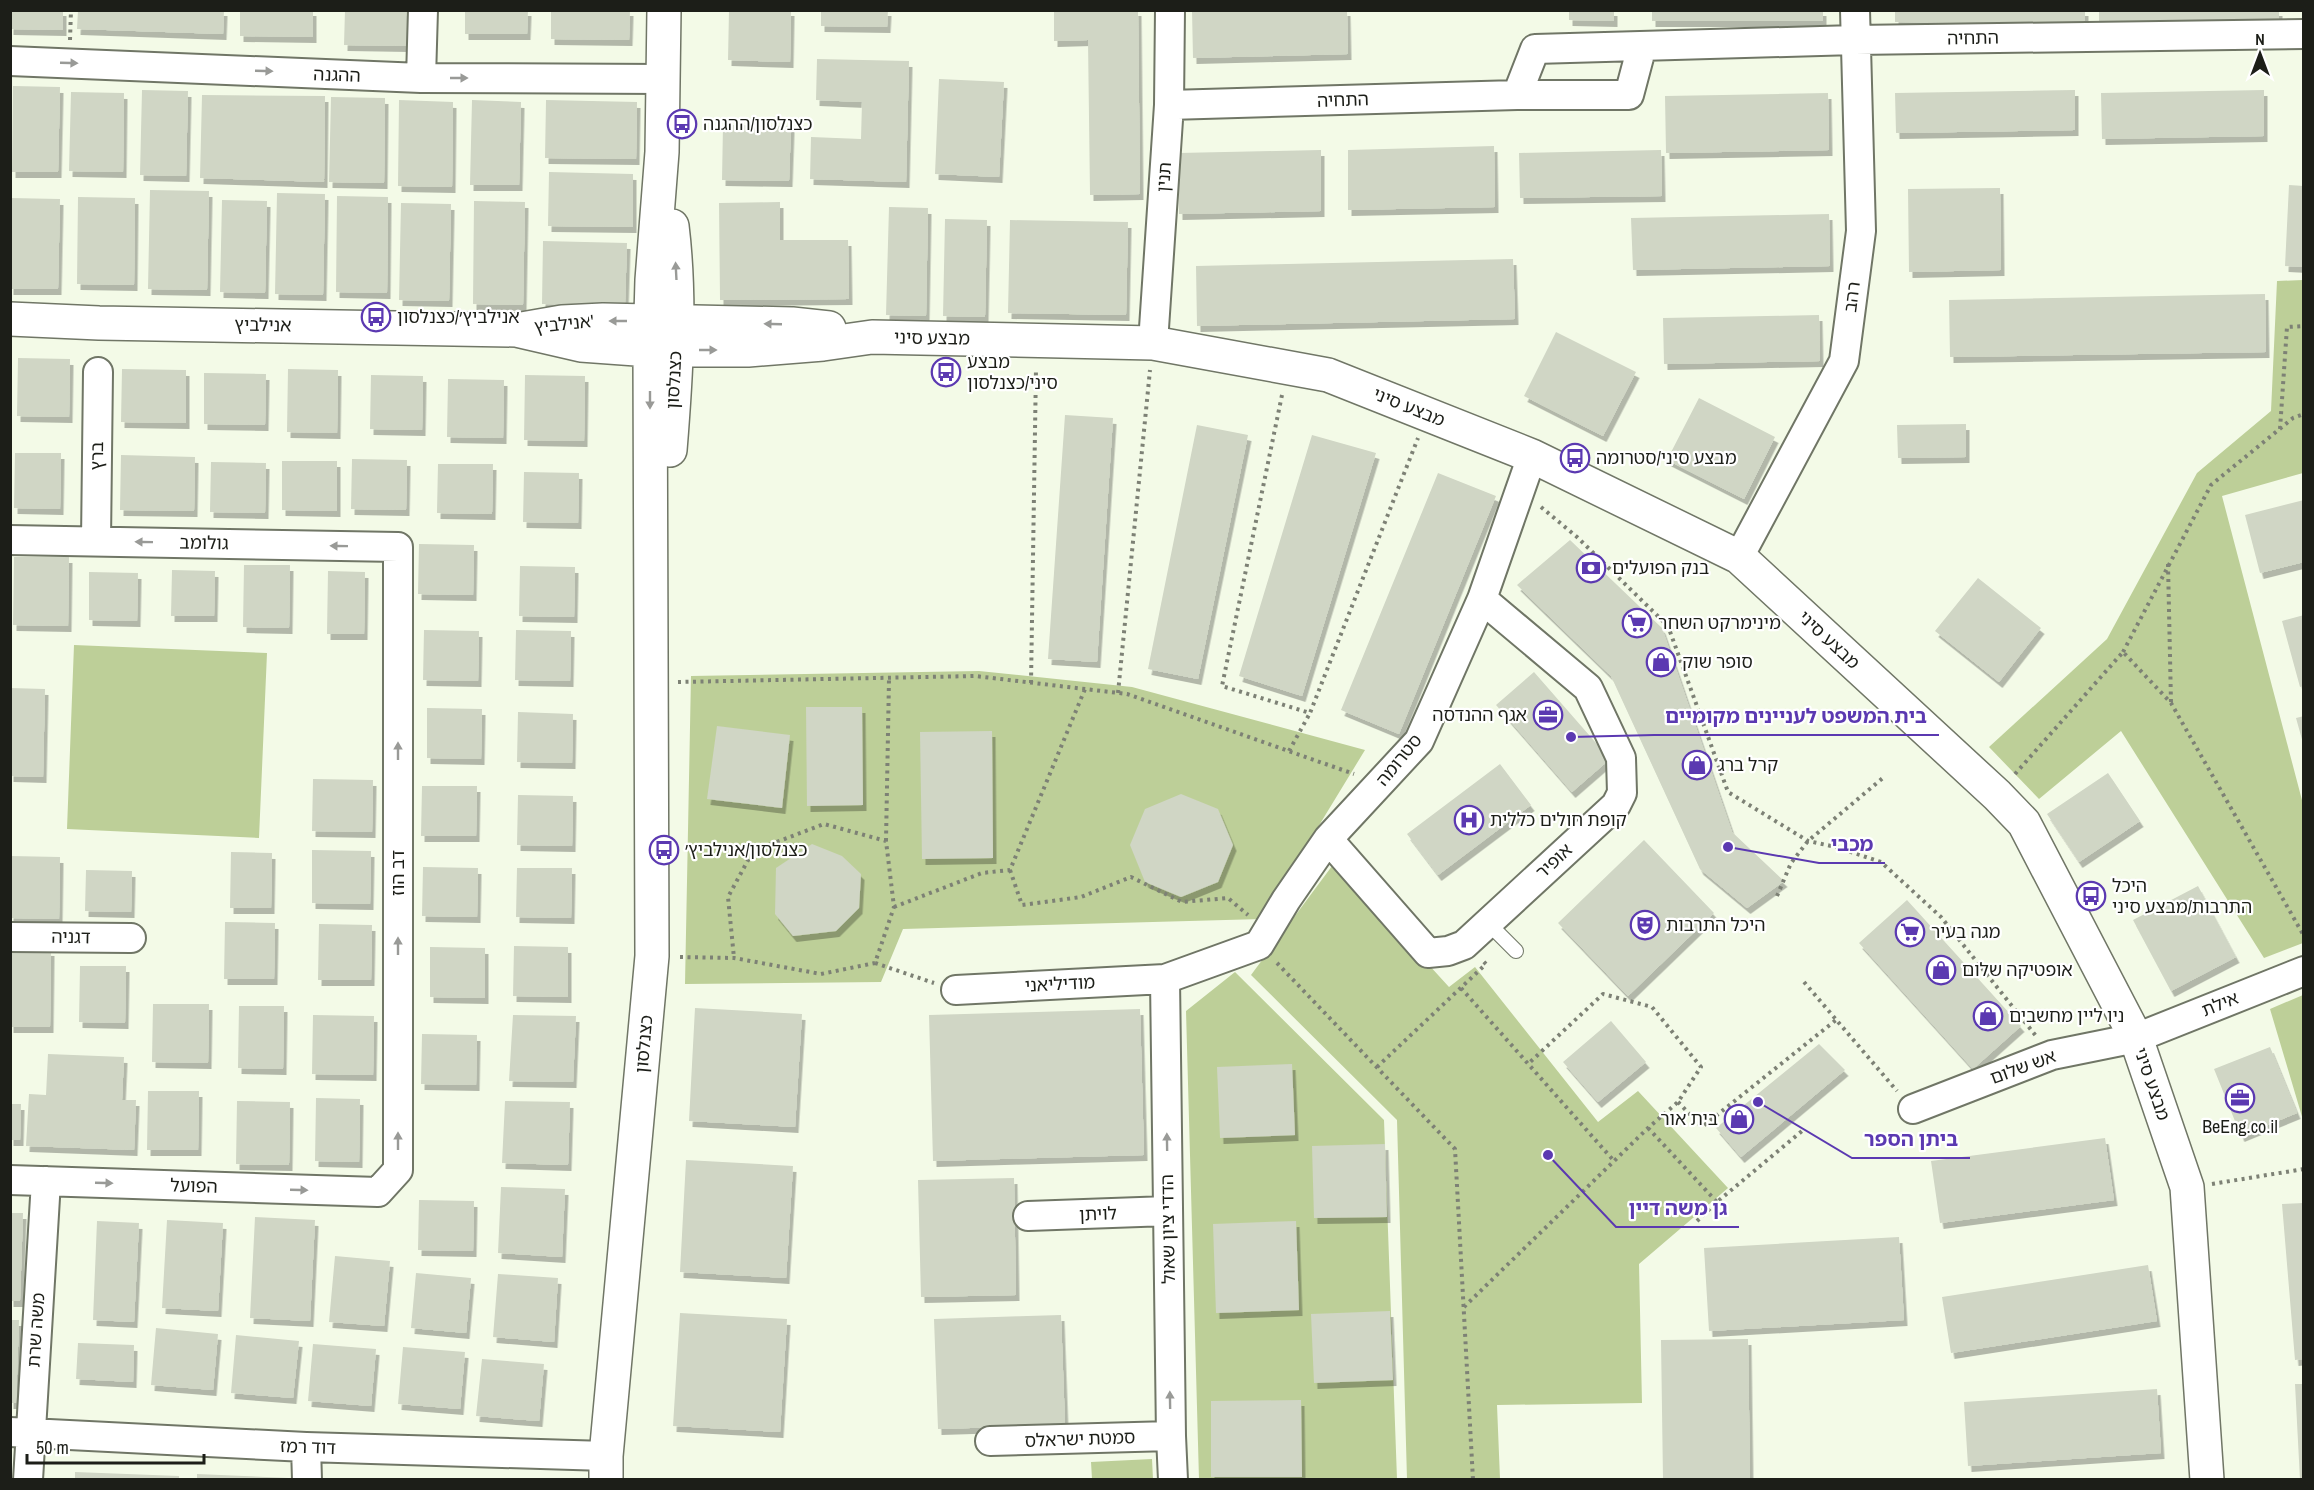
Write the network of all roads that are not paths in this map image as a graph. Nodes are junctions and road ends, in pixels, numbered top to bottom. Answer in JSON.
{"nodes":[{"id":1,"x":423,"y":10,"type":"edge"},
{"id":2,"x":664,"y":10,"type":"edge"},
{"id":3,"x":1170,"y":10,"type":"edge"},
{"id":4,"x":1855,"y":10,"type":"edge"},
{"id":5,"x":2304,"y":34,"type":"edge"},
{"id":6,"x":1855,"y":40,"type":"junction"},
{"id":7,"x":1642,"y":46,"type":"junction"},
{"id":8,"x":10,"y":61,"type":"edge"},
{"id":9,"x":422,"y":78,"type":"junction"},
{"id":10,"x":664,"y":79,"type":"junction"},
{"id":11,"x":1517,"y":95,"type":"junction"},
{"id":12,"x":1168,"y":105,"type":"junction"},
{"id":13,"x":10,"y":319,"type":"edge"},
{"id":14,"x":516,"y":330,"type":"joint"},
{"id":15,"x":663,"y":336,"type":"junction"},
{"id":16,"x":1153,"y":343,"type":"junction"},
{"id":17,"x":98,"y":372,"type":"dead end"},
{"id":18,"x":1532,"y":456,"type":"junction"},
{"id":19,"x":10,"y":540,"type":"edge"},
{"id":20,"x":96,"y":541,"type":"junction"},
{"id":21,"x":398,"y":547,"type":"joint"},
{"id":22,"x":1739,"y":557,"type":"junction"},
{"id":23,"x":1482,"y":599,"type":"junction"},
{"id":24,"x":1328,"y":839,"type":"junction"},
{"id":25,"x":1488,"y":923,"type":"junction"},
{"id":26,"x":10,"y":937,"type":"edge"},
{"id":27,"x":131,"y":938,"type":"dead end"},
{"id":28,"x":1516,"y":951,"type":"dead end"},
{"id":29,"x":2304,"y":971,"type":"edge"},
{"id":30,"x":1165,"y":978,"type":"junction"},
{"id":31,"x":956,"y":990,"type":"road end"},
{"id":32,"x":2136,"y":1038,"type":"junction"},
{"id":33,"x":1913,"y":1109,"type":"road end"},
{"id":34,"x":10,"y":1180,"type":"edge"},
{"id":35,"x":46,"y":1181,"type":"junction"},
{"id":36,"x":378,"y":1192,"type":"joint"},
{"id":37,"x":1168,"y":1212,"type":"junction"},
{"id":38,"x":1028,"y":1216,"type":"dead end"},
{"id":39,"x":20,"y":1432,"type":"edge"},
{"id":40,"x":1171,"y":1436,"type":"junction"},
{"id":41,"x":990,"y":1441,"type":"dead end"},
{"id":42,"x":306,"y":1447,"type":"junction"},
{"id":43,"x":606,"y":1468,"type":"edge"},
{"id":44,"x":28,"y":1479,"type":"edge"},
{"id":45,"x":307,"y":1479,"type":"edge"},
{"id":46,"x":1173,"y":1479,"type":"edge"},
{"id":47,"x":2207,"y":1479,"type":"edge"}],
"edges":[{"from":1,"to":9,"type":"street"},
{"from":2,"to":10,"type":"street","name":"כצנלסון"},
{"from":3,"to":12,"type":"street","name":"תנין"},
{"from":4,"to":6,"type":"street","name":"רהב"},
{"from":5,"to":6,"type":"street","name":"התחיה"},
{"from":6,"to":7,"type":"street","name":"התחיה"},
{"from":6,"to":22,"type":"street","name":"רהב"},
{"from":7,"to":11,"type":"street","name":"התחיה"},
{"from":7,"to":11,"type":"street","name":"התחיה"},
{"from":8,"to":9,"type":"street","name":"ההגנה","one_way":true},
{"from":9,"to":10,"type":"street","name":"ההגנה","one_way":true},
{"from":10,"to":15,"type":"street","name":"כצנלסון"},
{"from":11,"to":12,"type":"street","name":"התחיה"},
{"from":12,"to":16,"type":"street","name":"תנין"},
{"from":13,"to":14,"type":"street","name":"אנילביץ"},
{"from":14,"to":15,"type":"street","name":"אנילביץ'"},
{"from":15,"to":16,"type":"street","name":"מבצע סיני"},
{"from":15,"to":43,"type":"street","name":"כצנלסון"},
{"from":16,"to":18,"type":"street","name":"מבצע סיני"},
{"from":17,"to":20,"type":"street","name":"ברץ"},
{"from":18,"to":22,"type":"street","name":"מבצע סיני"},
{"from":18,"to":23,"type":"street","name":"סטרומה"},
{"from":19,"to":20,"type":"street","name":"גולומב"},
{"from":21,"to":20,"type":"street","name":"גולומב","one_way":true},
{"from":36,"to":21,"type":"street","name":"דב הוז","one_way":true},
{"from":22,"to":32,"type":"street","name":"מבצע סיני"},
{"from":23,"to":24,"type":"street","name":"סטרומה"},
{"from":23,"to":25,"type":"street","name":"אופיר"},
{"from":24,"to":25,"type":"street","name":"אופיר"},
{"from":24,"to":30,"type":"street","name":"סטרומה"},
{"from":25,"to":28,"type":"lane"},
{"from":26,"to":27,"type":"street","name":"דגניה"},
{"from":29,"to":32,"type":"street","name":"אילת"},
{"from":30,"to":31,"type":"street","name":"מודיליאני"},
{"from":37,"to":30,"type":"street","name":"הדדי ציון שאול","one_way":true},
{"from":32,"to":33,"type":"street","name":"אש שלום"},
{"from":32,"to":47,"type":"street","name":"מבצע סיני"},
{"from":34,"to":35,"type":"street","name":"הפועל"},
{"from":35,"to":36,"type":"street","name":"הפועל","one_way":true},
{"from":35,"to":39,"type":"street","name":"משה שרת"},
{"from":37,"to":38,"type":"street","name":"לויתן"},
{"from":40,"to":37,"type":"street","name":"הדדי ציון שאול","one_way":true},
{"from":39,"to":42,"type":"street","name":"דוד רמז"},
{"from":39,"to":44,"type":"street","name":"משה שרת"},
{"from":40,"to":41,"type":"street","name":"סמטת ישראלס"},
{"from":40,"to":46,"type":"street","name":"הדדי ציון שאול"},
{"from":42,"to":43,"type":"street","name":"דוד רמז"},
{"from":42,"to":45,"type":"street"}]}
